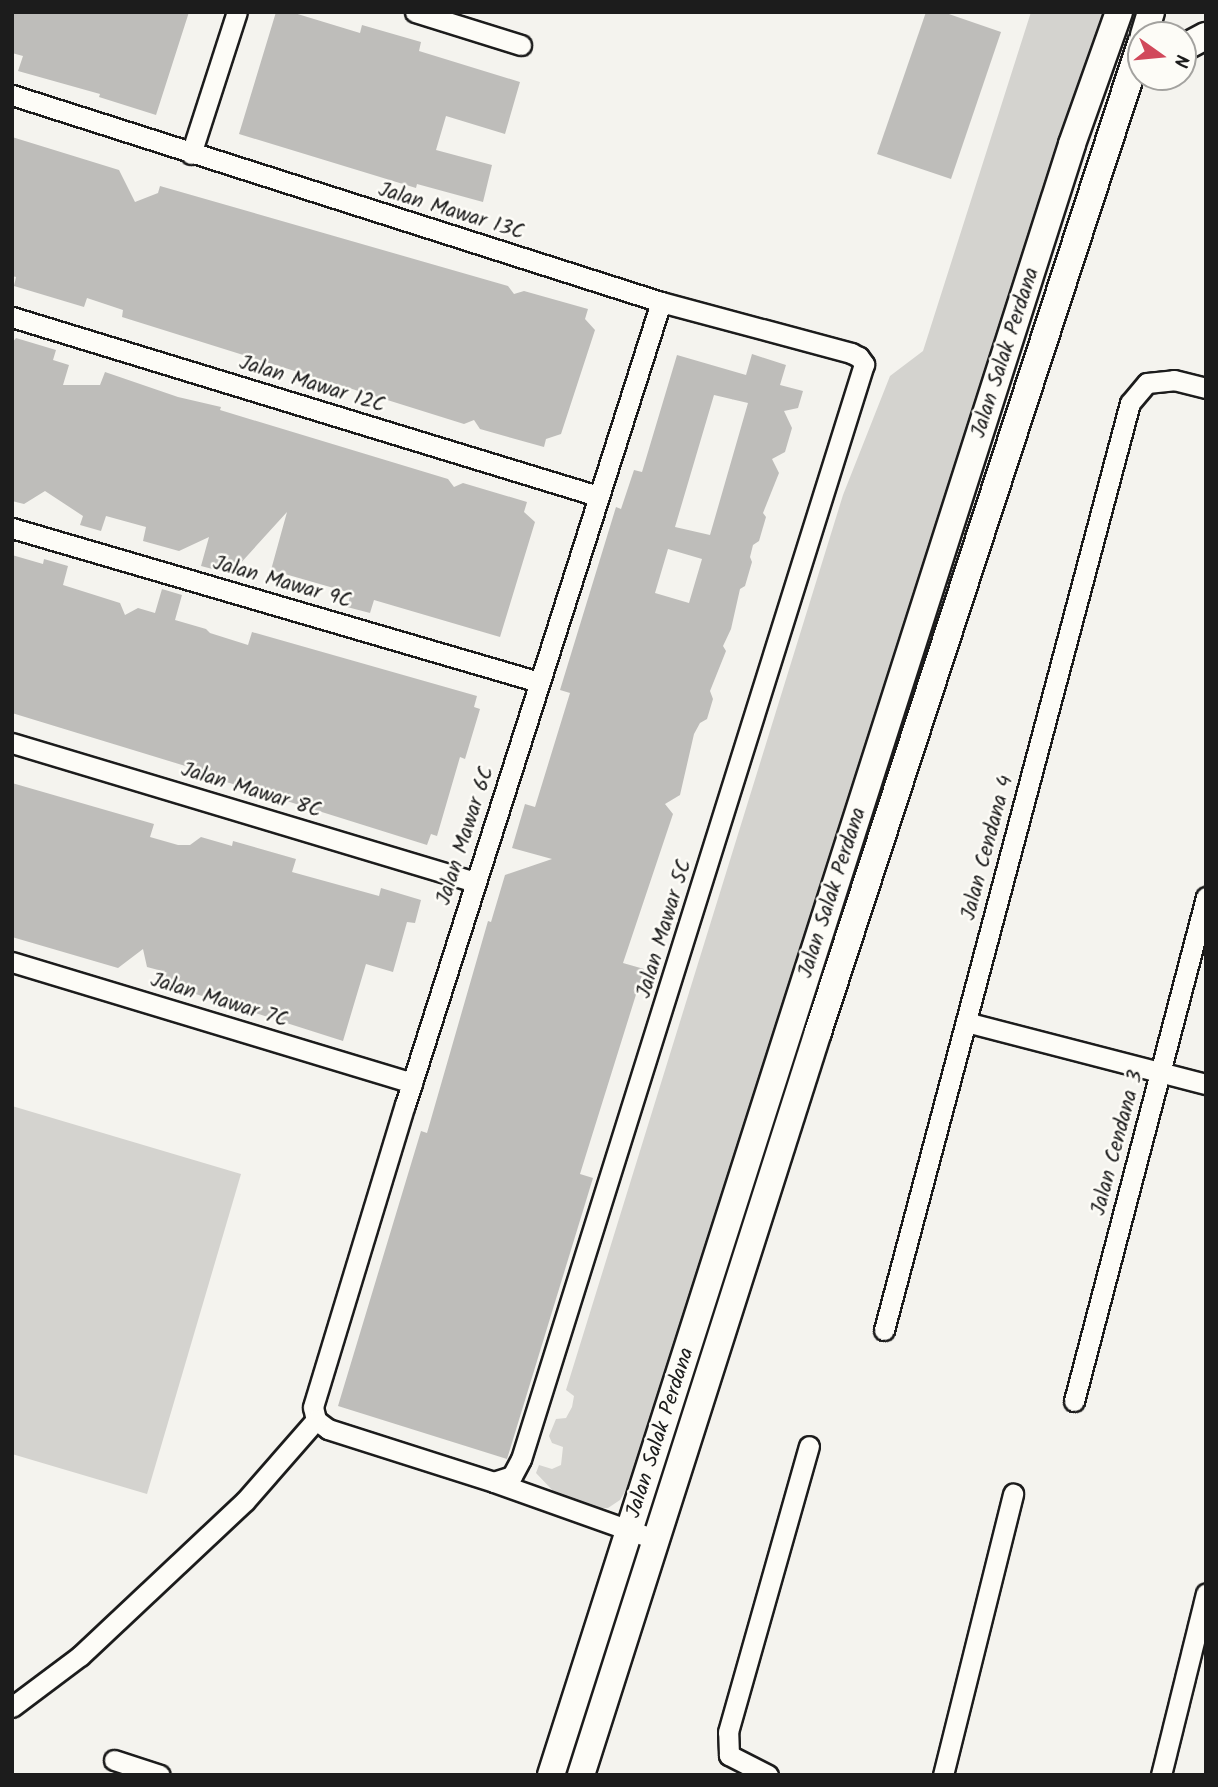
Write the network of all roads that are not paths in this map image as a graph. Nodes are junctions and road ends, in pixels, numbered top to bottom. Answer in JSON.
{"nodes":[{"id":1,"x":237,"y":12,"type":"edge"},
{"id":2,"x":415,"y":12,"type":"edge"},
{"id":3,"x":1119,"y":12,"type":"edge"},
{"id":4,"x":521,"y":45,"type":"dead end"},
{"id":5,"x":1131,"y":91,"type":"edge"},
{"id":6,"x":12,"y":95,"type":"edge"},
{"id":7,"x":191,"y":155,"type":"junction"},
{"id":8,"x":661,"y":302,"type":"junction"},
{"id":9,"x":12,"y":317,"type":"edge"},
{"id":10,"x":863,"y":376,"type":"joint"},
{"id":11,"x":1206,"y":388,"type":"edge"},
{"id":12,"x":598,"y":496,"type":"junction"},
{"id":13,"x":12,"y":528,"type":"edge"},
{"id":14,"x":539,"y":682,"type":"junction"},
{"id":15,"x":12,"y":743,"type":"edge"},
{"id":16,"x":476,"y":882,"type":"junction"},
{"id":17,"x":1206,"y":897,"type":"edge"},
{"id":18,"x":12,"y":962,"type":"edge"},
{"id":19,"x":966,"y":1022,"type":"junction"},
{"id":20,"x":1160,"y":1072,"type":"junction"},
{"id":21,"x":412,"y":1083,"type":"junction"},
{"id":22,"x":1206,"y":1084,"type":"edge"},
{"id":23,"x":884,"y":1331,"type":"dead end"},
{"id":24,"x":1074,"y":1401,"type":"dead end"},
{"id":25,"x":316,"y":1420,"type":"junction"},
{"id":26,"x":809,"y":1447,"type":"dead end"},
{"id":27,"x":494,"y":1482,"type":"junction"},
{"id":28,"x":1013,"y":1494,"type":"dead end"},
{"id":29,"x":629,"y":1531,"type":"junction"},
{"id":30,"x":657,"y":1540,"type":"junction"},
{"id":31,"x":1206,"y":1593,"type":"edge"},
{"id":32,"x":12,"y":1707,"type":"edge"},
{"id":33,"x":114,"y":1760,"type":"dead end"},
{"id":34,"x":160,"y":1775,"type":"edge"},
{"id":35,"x":551,"y":1775,"type":"edge"},
{"id":36,"x":580,"y":1775,"type":"edge"},
{"id":37,"x":768,"y":1775,"type":"edge"},
{"id":38,"x":943,"y":1775,"type":"edge"},
{"id":39,"x":1161,"y":1775,"type":"edge"}],
"edges":[{"from":1,"to":7,"type":"street"},
{"from":2,"to":4,"type":"street"},
{"from":3,"to":29,"type":"street","name":"Jalan Salak Perdana"},
{"from":5,"to":30,"type":"street","name":"Jalan Salak Perdana"},
{"from":6,"to":7,"type":"street","name":"Jalan Mawar 13C"},
{"from":7,"to":8,"type":"street","name":"Jalan Mawar 13C"},
{"from":8,"to":10,"type":"street","name":"Jalan Mawar 13C"},
{"from":8,"to":12,"type":"street","name":"Jalan Mawar 6C"},
{"from":9,"to":12,"type":"street","name":"Jalan Mawar 12C"},
{"from":10,"to":27,"type":"street","name":"Jalan Mawar 5C"},
{"from":11,"to":19,"type":"street","name":"Jalan Cendana 4"},
{"from":12,"to":14,"type":"street","name":"Jalan Mawar 6C"},
{"from":13,"to":14,"type":"street","name":"Jalan Mawar 9C"},
{"from":14,"to":16,"type":"street","name":"Jalan Mawar 6C"},
{"from":15,"to":16,"type":"street","name":"Jalan Mawar 8C"},
{"from":16,"to":21,"type":"street","name":"Jalan Mawar 6C"},
{"from":17,"to":20,"type":"street","name":"Jalan Cendana 3"},
{"from":18,"to":21,"type":"street","name":"Jalan Mawar 7C"},
{"from":19,"to":20,"type":"street"},
{"from":19,"to":23,"type":"street","name":"Jalan Cendana 4"},
{"from":20,"to":22,"type":"street"},
{"from":20,"to":24,"type":"street","name":"Jalan Cendana 3"},
{"from":21,"to":25,"type":"street","name":"Jalan Mawar 6C"},
{"from":25,"to":27,"type":"street"},
{"from":25,"to":32,"type":"street"},
{"from":26,"to":37,"type":"street"},
{"from":27,"to":29,"type":"street"},
{"from":28,"to":38,"type":"street"},
{"from":29,"to":30,"type":"street"},
{"from":29,"to":35,"type":"street","name":"Jalan Salak Perdana"},
{"from":30,"to":36,"type":"street","name":"Jalan Salak Perdana"},
{"from":31,"to":39,"type":"street"},
{"from":33,"to":34,"type":"street"}]}
